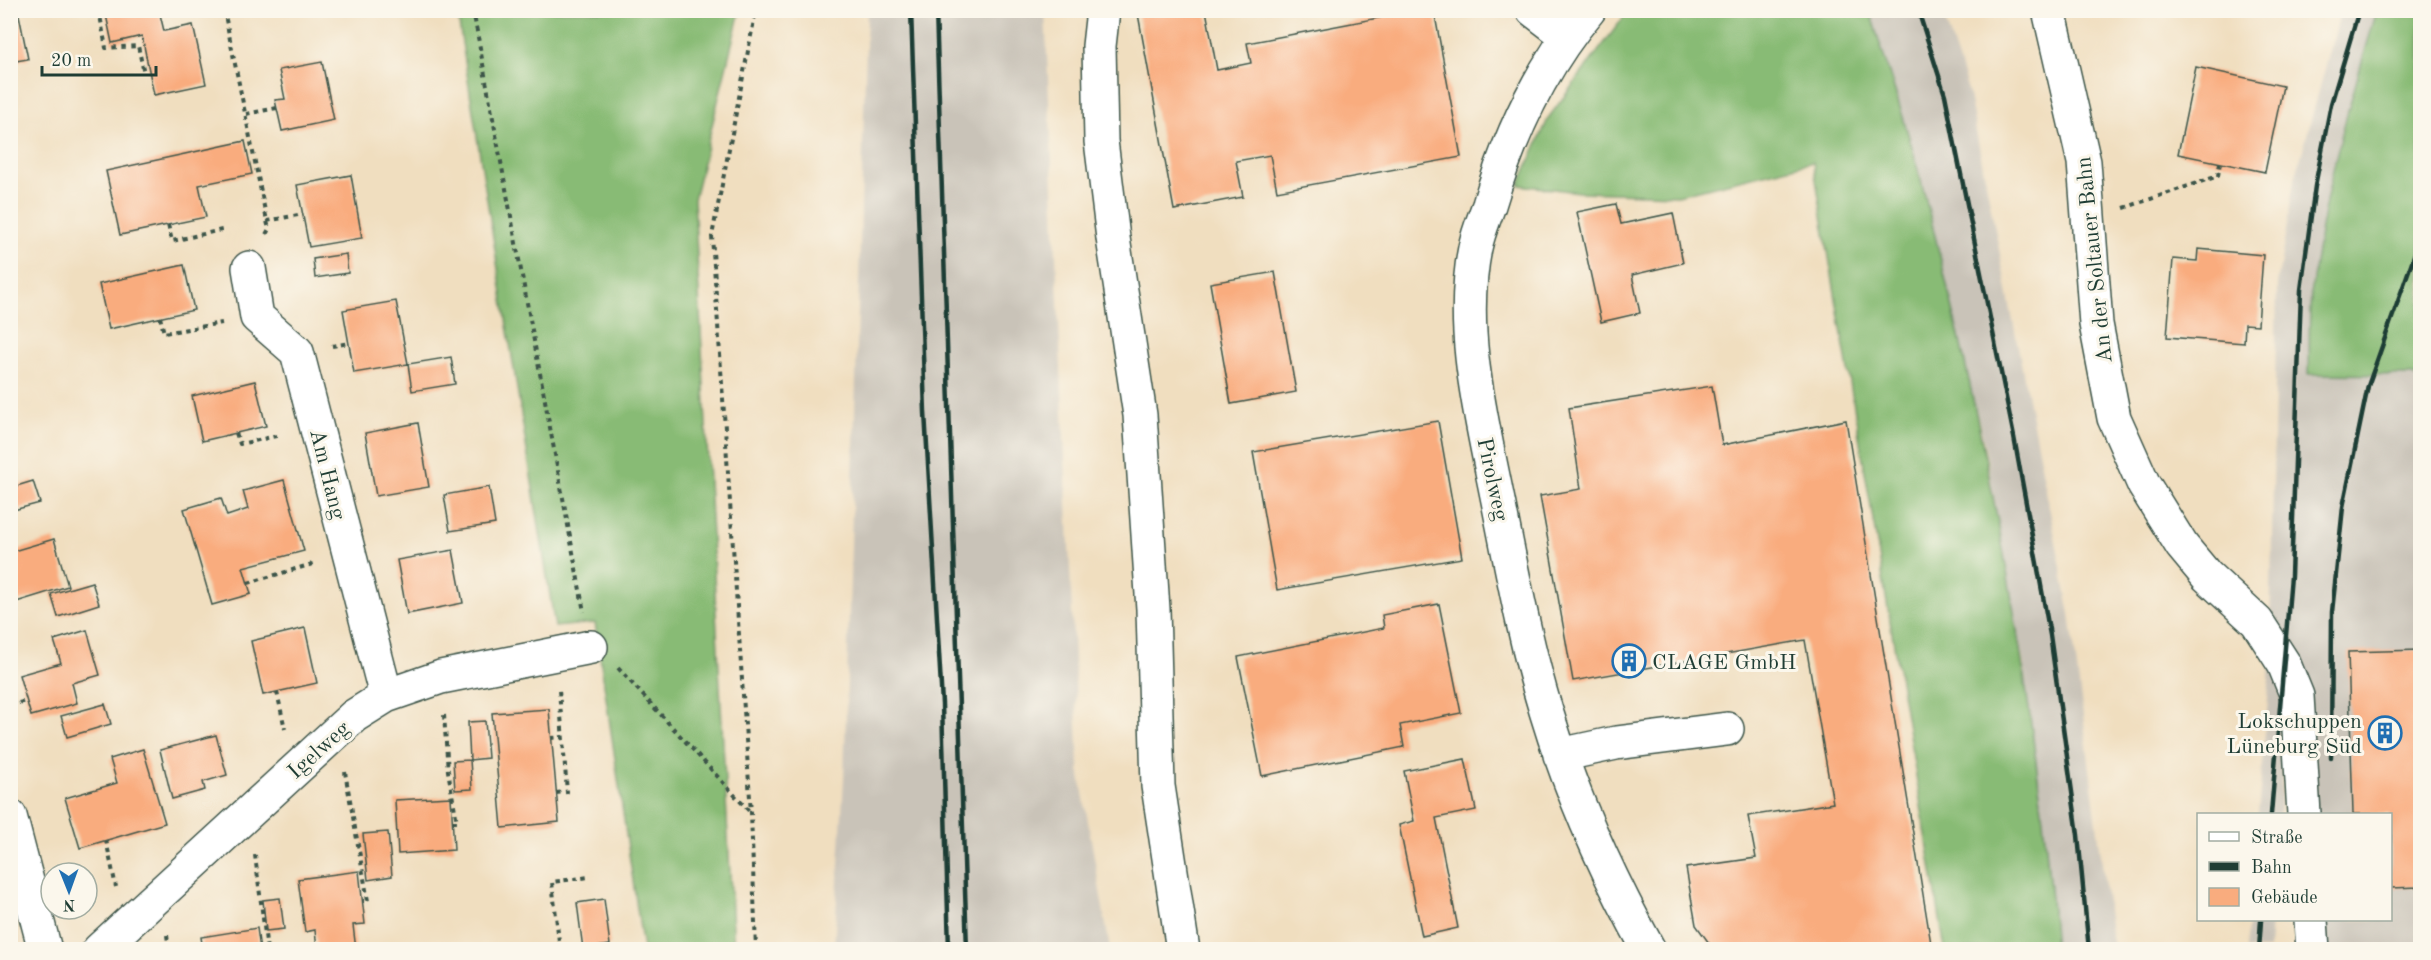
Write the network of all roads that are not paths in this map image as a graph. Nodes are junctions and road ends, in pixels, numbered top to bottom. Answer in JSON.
{"nodes":[{"id":1,"x":1103,"y":10,"type":"edge"},
{"id":2,"x":1533,"y":10,"type":"edge"},
{"id":3,"x":1589,"y":10,"type":"edge"},
{"id":4,"x":2049,"y":10,"type":"edge"},
{"id":5,"x":1568,"y":36,"type":"junction"},
{"id":6,"x":249,"y":268,"type":"dead end"},
{"id":7,"x":591,"y":647,"type":"road end"},
{"id":8,"x":386,"y":696,"type":"junction"},
{"id":9,"x":1727,"y":729,"type":"dead end"},
{"id":10,"x":1560,"y":755,"type":"junction"},
{"id":11,"x":2304,"y":813,"type":"edge"},
{"id":12,"x":10,"y":816,"type":"edge"},
{"id":13,"x":2311,"y":921,"type":"edge"},
{"id":14,"x":45,"y":950,"type":"edge"},
{"id":15,"x":99,"y":950,"type":"edge"},
{"id":16,"x":1183,"y":950,"type":"edge"},
{"id":17,"x":1650,"y":950,"type":"edge"},
{"id":18,"x":2313,"y":950,"type":"edge"}],
"edges":[{"from":1,"to":16,"type":"street"},
{"from":2,"to":5,"type":"street"},
{"from":3,"to":5,"type":"street","name":"Pirolweg"},
{"from":4,"to":11,"type":"street","name":"An der Soltauer Bahn"},
{"from":5,"to":10,"type":"street","name":"Pirolweg"},
{"from":6,"to":8,"type":"street","name":"Am Hang"},
{"from":7,"to":8,"type":"street","name":"Igelweg"},
{"from":8,"to":15,"type":"street","name":"Igelweg"},
{"from":9,"to":10,"type":"street"},
{"from":10,"to":17,"type":"street","name":"Pirolweg"},
{"from":12,"to":14,"type":"street"},
{"from":13,"to":18,"type":"street"}]}
